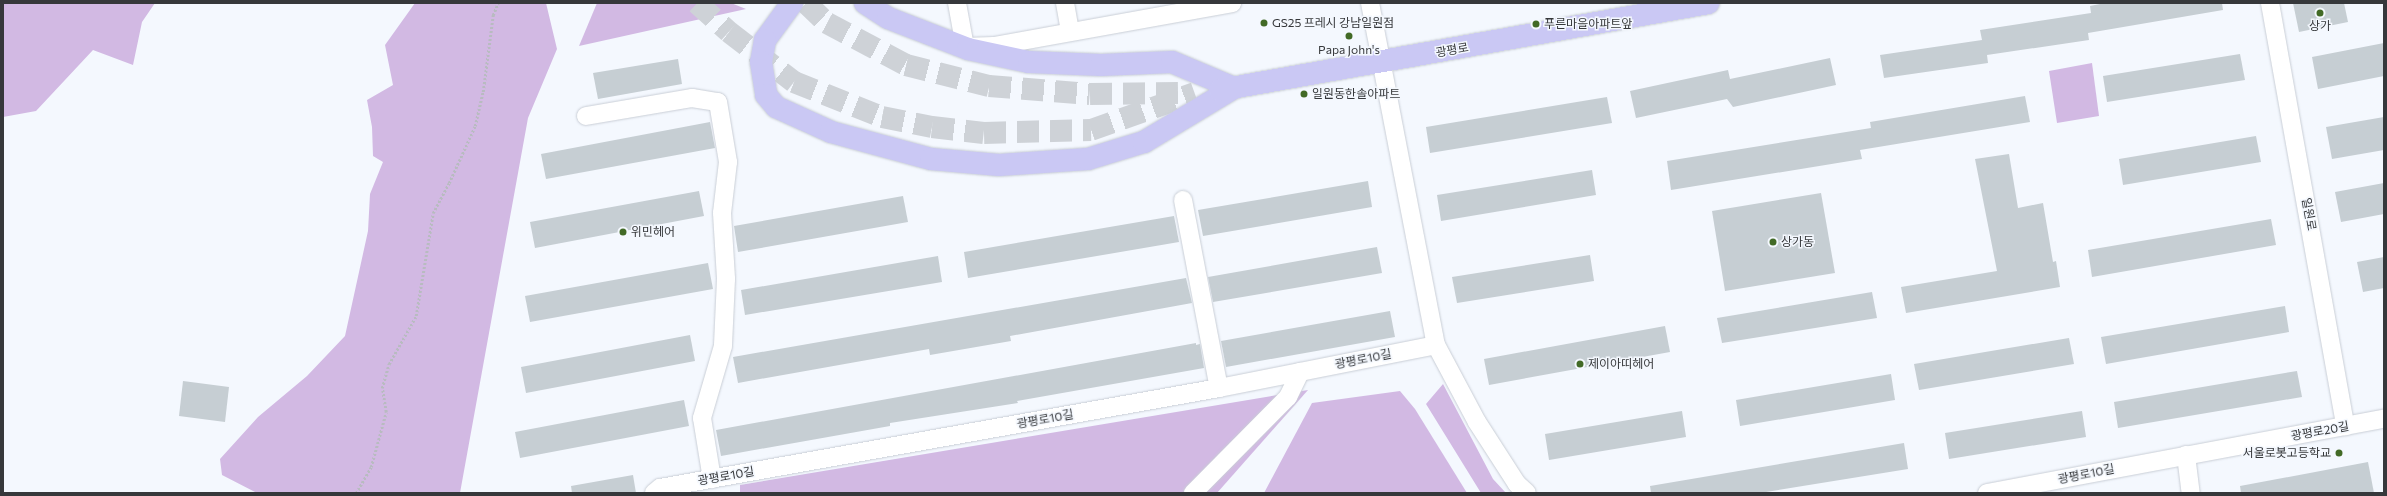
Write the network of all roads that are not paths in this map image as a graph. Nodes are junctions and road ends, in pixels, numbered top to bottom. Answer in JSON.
{"nodes":[{"id":1,"x":792,"y":3,"type":"edge"},
{"id":2,"x":865,"y":3,"type":"edge"},
{"id":3,"x":957,"y":3,"type":"edge"},
{"id":4,"x":1065,"y":3,"type":"edge"},
{"id":5,"x":1232,"y":3,"type":"edge"},
{"id":6,"x":1370,"y":3,"type":"edge"},
{"id":7,"x":1708,"y":3,"type":"edge"},
{"id":8,"x":2270,"y":3,"type":"edge"},
{"id":9,"x":1167,"y":9,"type":"edge"},
{"id":10,"x":1070,"y":32,"type":"junction"},
{"id":11,"x":1381,"y":63,"type":"junction"},
{"id":12,"x":1234,"y":88,"type":"junction"},
{"id":13,"x":1195,"y":93,"type":"tunnel mouth"},
{"id":14,"x":586,"y":116,"type":"dead end"},
{"id":15,"x":1183,"y":200,"type":"dead end"},
{"id":16,"x":1436,"y":345,"type":"junction"},
{"id":17,"x":1300,"y":372,"type":"junction"},
{"id":18,"x":1219,"y":388,"type":"junction"},
{"id":19,"x":2384,"y":419,"type":"edge"},
{"id":20,"x":2346,"y":426,"type":"junction"},
{"id":21,"x":2186,"y":455,"type":"junction"},
{"id":22,"x":712,"y":479,"type":"junction"},
{"id":23,"x":1993,"y":492,"type":"edge"},
{"id":24,"x":654,"y":493,"type":"edge"},
{"id":25,"x":1193,"y":493,"type":"edge"},
{"id":26,"x":1528,"y":493,"type":"edge"},
{"id":27,"x":2191,"y":493,"type":"edge"}],
"edges":[{"from":1,"to":12,"type":"main road"},
{"from":2,"to":12,"type":"main road"},
{"from":3,"to":10,"type":"street"},
{"from":4,"to":10,"type":"street"},
{"from":5,"to":9,"type":"street"},
{"from":6,"to":11,"type":"street"},
{"from":7,"to":11,"type":"main road","name":"광평로"},
{"from":8,"to":20,"type":"street","name":"일원로"},
{"from":9,"to":10,"type":"street"},
{"from":11,"to":12,"type":"main road","name":"광평로"},
{"from":11,"to":16,"type":"street"},
{"from":12,"to":13,"type":"main road","name":"광평로"},
{"from":14,"to":22,"type":"street"},
{"from":15,"to":18,"type":"street"},
{"from":16,"to":17,"type":"street","name":"광평로10길"},
{"from":16,"to":26,"type":"street"},
{"from":17,"to":18,"type":"street","name":"광평로10길"},
{"from":17,"to":25,"type":"street"},
{"from":18,"to":22,"type":"street","name":"광평로10길"},
{"from":19,"to":20,"type":"street","name":"광평로20길"},
{"from":20,"to":21,"type":"street","name":"광평로20길"},
{"from":21,"to":23,"type":"street","name":"광평로10길"},
{"from":21,"to":27,"type":"street"},
{"from":22,"to":24,"type":"street","name":"광평로10길"}]}
